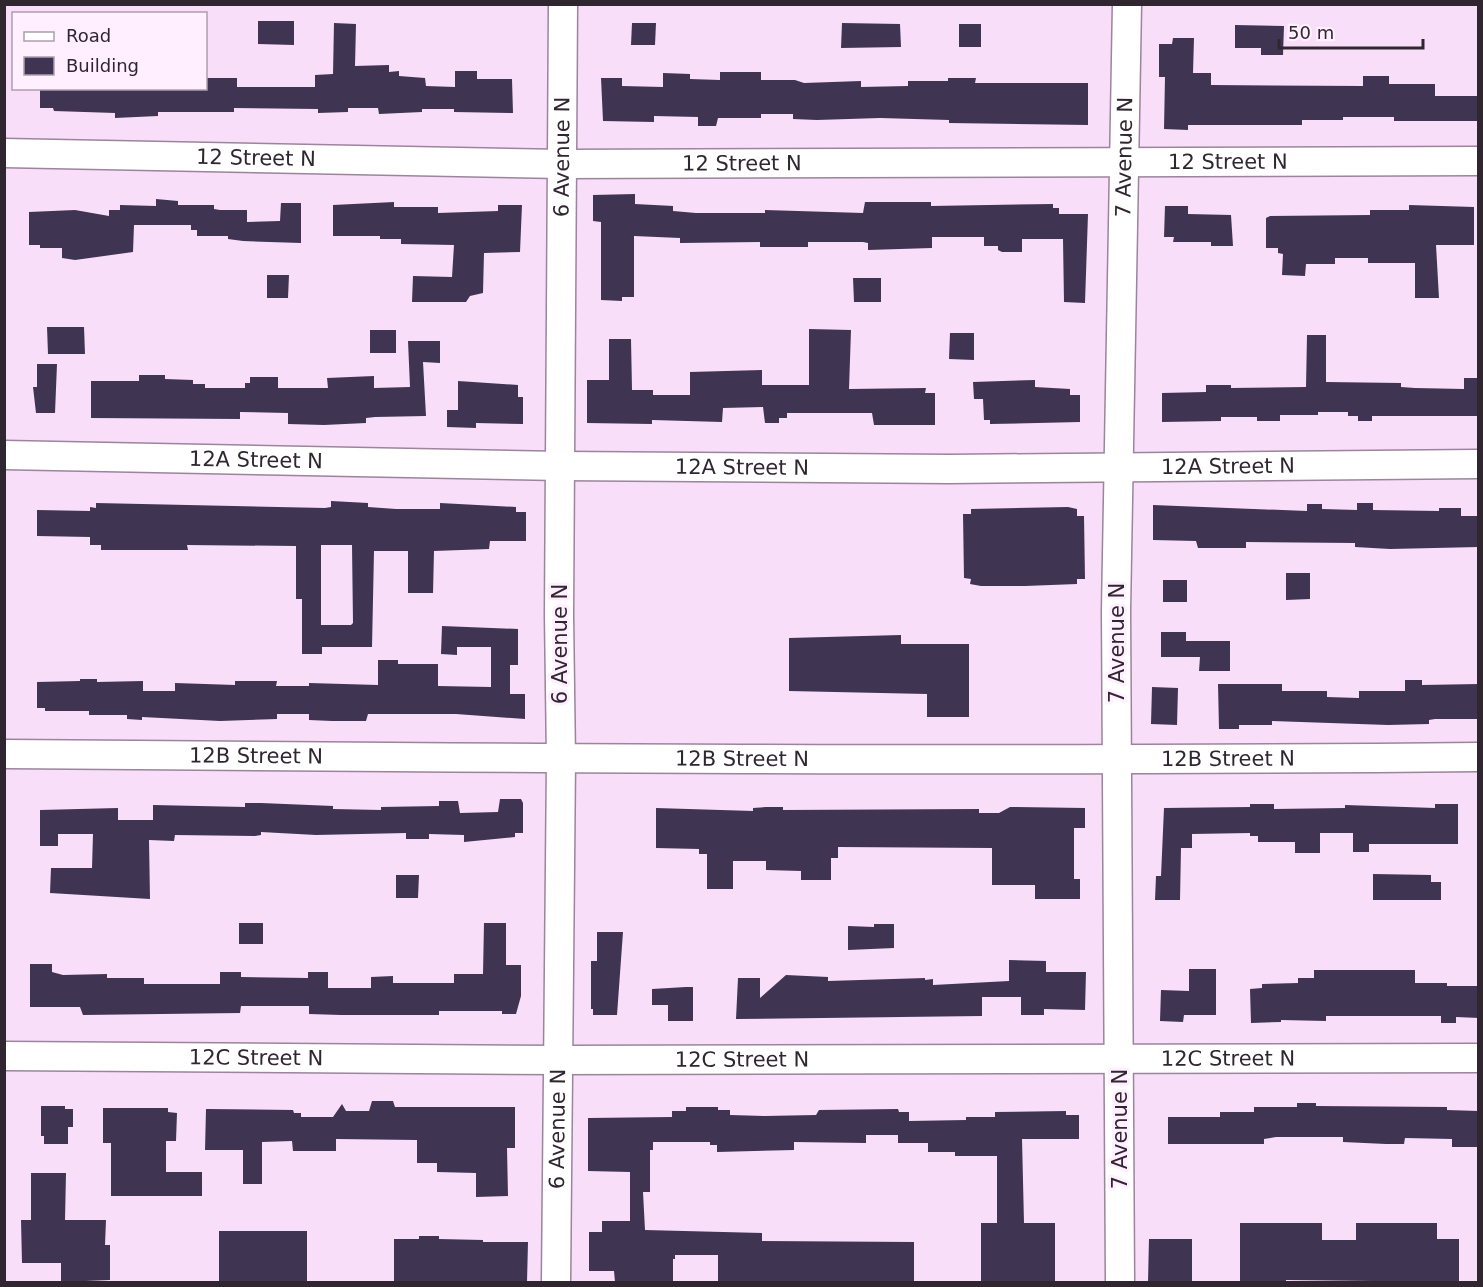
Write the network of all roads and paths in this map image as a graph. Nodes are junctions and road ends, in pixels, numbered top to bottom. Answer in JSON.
{"nodes":[{"id":1,"x":563,"y":4,"type":"edge"},
{"id":2,"x":1127,"y":4,"type":"edge"},
{"id":3,"x":4,"y":153,"type":"edge"},
{"id":4,"x":1122,"y":160,"type":"junction"},
{"id":5,"x":1479,"y":161,"type":"edge"},
{"id":6,"x":562,"y":164,"type":"junction"},
{"id":7,"x":4,"y":455,"type":"edge"},
{"id":8,"x":1479,"y":464,"type":"edge"},
{"id":9,"x":561,"y":466,"type":"junction"},
{"id":10,"x":1119,"y":466,"type":"junction"},
{"id":11,"x":4,"y":754,"type":"edge"},
{"id":12,"x":1479,"y":757,"type":"edge"},
{"id":13,"x":561,"y":760,"type":"junction"},
{"id":14,"x":1119,"y":761,"type":"junction"},
{"id":15,"x":4,"y":1056,"type":"edge"},
{"id":16,"x":1120,"y":1057,"type":"junction"},
{"id":17,"x":1479,"y":1058,"type":"edge"},
{"id":18,"x":559,"y":1060,"type":"junction"},
{"id":19,"x":556,"y":1282,"type":"edge"},
{"id":20,"x":1120,"y":1282,"type":"edge"}],
"edges":[{"from":1,"to":6,"type":"street","name":"6 Avenue N"},
{"from":2,"to":4,"type":"street","name":"7 Avenue N"},
{"from":3,"to":6,"type":"street","name":"12 Street N"},
{"from":4,"to":5,"type":"street","name":"12 Street N"},
{"from":4,"to":6,"type":"street","name":"12 Street N"},
{"from":4,"to":10,"type":"street","name":"7 Avenue N"},
{"from":6,"to":9,"type":"street","name":"6 Avenue N"},
{"from":7,"to":9,"type":"street","name":"12A Street N"},
{"from":8,"to":10,"type":"street","name":"12A Street N"},
{"from":9,"to":10,"type":"street","name":"12A Street N"},
{"from":9,"to":13,"type":"street","name":"6 Avenue N"},
{"from":10,"to":14,"type":"street","name":"7 Avenue N"},
{"from":11,"to":13,"type":"street","name":"12B Street N"},
{"from":12,"to":14,"type":"street","name":"12B Street N"},
{"from":13,"to":14,"type":"street","name":"12B Street N"},
{"from":13,"to":18,"type":"street","name":"6 Avenue N"},
{"from":14,"to":16,"type":"street","name":"7 Avenue N"},
{"from":15,"to":18,"type":"street","name":"12C Street N"},
{"from":16,"to":17,"type":"street","name":"12C Street N"},
{"from":16,"to":18,"type":"street","name":"12C Street N"},
{"from":16,"to":20,"type":"street","name":"7 Avenue N"},
{"from":18,"to":19,"type":"street","name":"6 Avenue N"}]}
